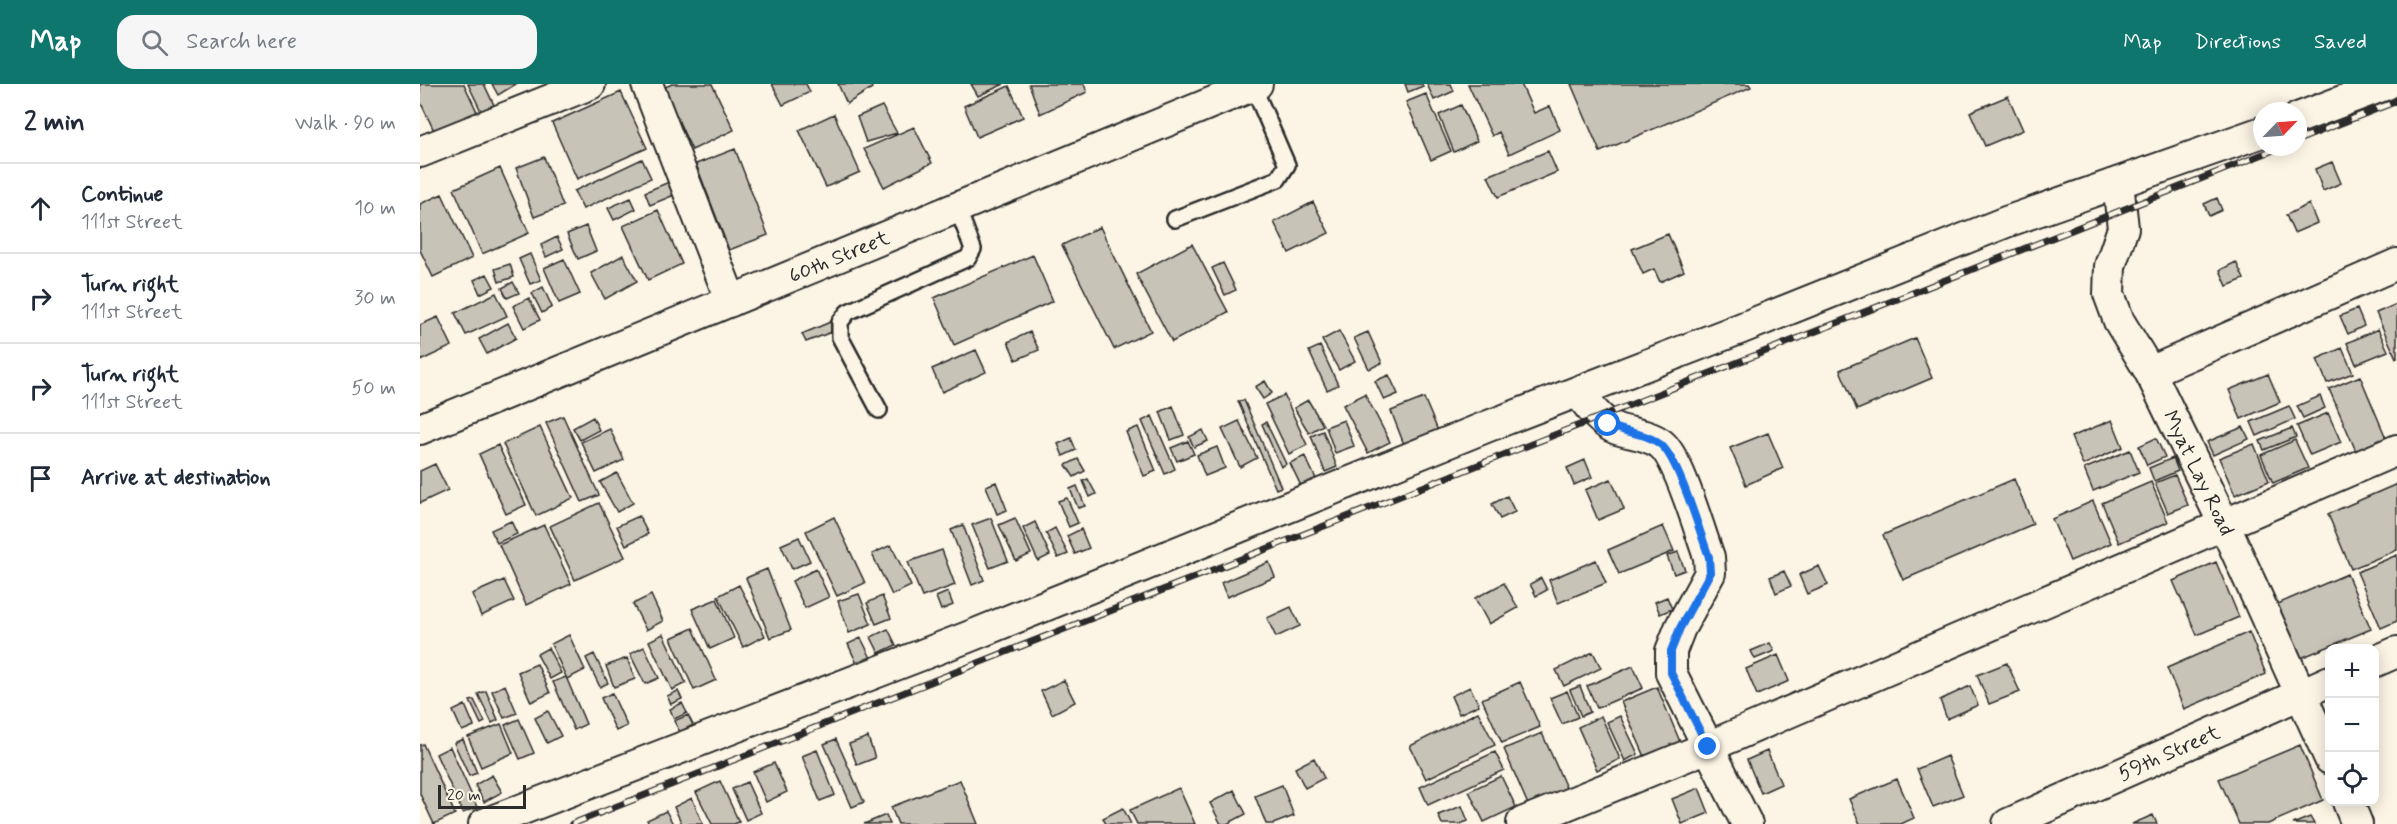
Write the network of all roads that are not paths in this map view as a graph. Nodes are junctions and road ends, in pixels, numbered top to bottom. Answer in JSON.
{"nodes":[{"id":1,"x":590,"y":84,"type":"edge"},
{"id":2,"x":646,"y":84,"type":"edge"},
{"id":3,"x":2387,"y":84,"type":"edge"},
{"id":4,"x":1255,"y":85,"type":"edge"},
{"id":5,"x":538,"y":94,"type":"edge"},
{"id":6,"x":2307,"y":115,"type":"edge"},
{"id":7,"x":2253,"y":135,"type":"edge"},
{"id":8,"x":420,"y":152,"type":"edge"},
{"id":9,"x":2118,"y":183,"type":"junction"},
{"id":10,"x":957,"y":207,"type":"junction"},
{"id":11,"x":1175,"y":219,"type":"dead end"},
{"id":12,"x":2397,"y":264,"type":"edge"},
{"id":13,"x":731,"y":301,"type":"junction"},
{"id":14,"x":2150,"y":372,"type":"junction"},
{"id":15,"x":1578,"y":392,"type":"junction"},
{"id":16,"x":879,"y":410,"type":"dead end"},
{"id":17,"x":420,"y":429,"type":"edge"},
{"id":18,"x":2397,"y":450,"type":"edge"},
{"id":19,"x":2224,"y":524,"type":"junction"},
{"id":20,"x":2397,"y":652,"type":"edge"},
{"id":21,"x":2379,"y":660,"type":"edge"},
{"id":22,"x":2325,"y":683,"type":"edge"},
{"id":23,"x":2302,"y":693,"type":"junction"},
{"id":24,"x":1708,"y":747,"type":"junction"},
{"id":25,"x":2327,"y":752,"type":"edge"},
{"id":26,"x":2350,"y":806,"type":"edge"},
{"id":27,"x":1522,"y":823,"type":"edge"},
{"id":28,"x":484,"y":824,"type":"edge"},
{"id":29,"x":1747,"y":824,"type":"edge"},
{"id":30,"x":2008,"y":824,"type":"edge"},
{"id":31,"x":2357,"y":824,"type":"edge"}],
"edges":[{"from":1,"to":5,"type":"street"},
{"from":2,"to":13,"type":"street"},
{"from":3,"to":6,"type":"street"},
{"from":4,"to":10,"type":"street","name":"60th Street"},
{"from":4,"to":11,"type":"lane"},
{"from":5,"to":8,"type":"street"},
{"from":7,"to":9,"type":"street"},
{"from":9,"to":14,"type":"street","name":"Myat Lay Road"},
{"from":9,"to":15,"type":"street"},
{"from":10,"to":13,"type":"street","name":"60th Street"},
{"from":10,"to":16,"type":"lane"},
{"from":12,"to":14,"type":"street"},
{"from":13,"to":17,"type":"street","name":"60th Street"},
{"from":14,"to":19,"type":"street","name":"Myat Lay Road"},
{"from":15,"to":24,"type":"street"},
{"from":15,"to":28,"type":"street"},
{"from":18,"to":19,"type":"street"},
{"from":19,"to":23,"type":"street","name":"Myat Lay Road"},
{"from":19,"to":24,"type":"street"},
{"from":20,"to":21,"type":"street"},
{"from":22,"to":23,"type":"street","name":"59th Street"},
{"from":23,"to":25,"type":"street","name":"Myat Lay Road"},
{"from":23,"to":30,"type":"street","name":"59th Street"},
{"from":24,"to":27,"type":"street"},
{"from":24,"to":29,"type":"street"},
{"from":26,"to":31,"type":"street"}]}
